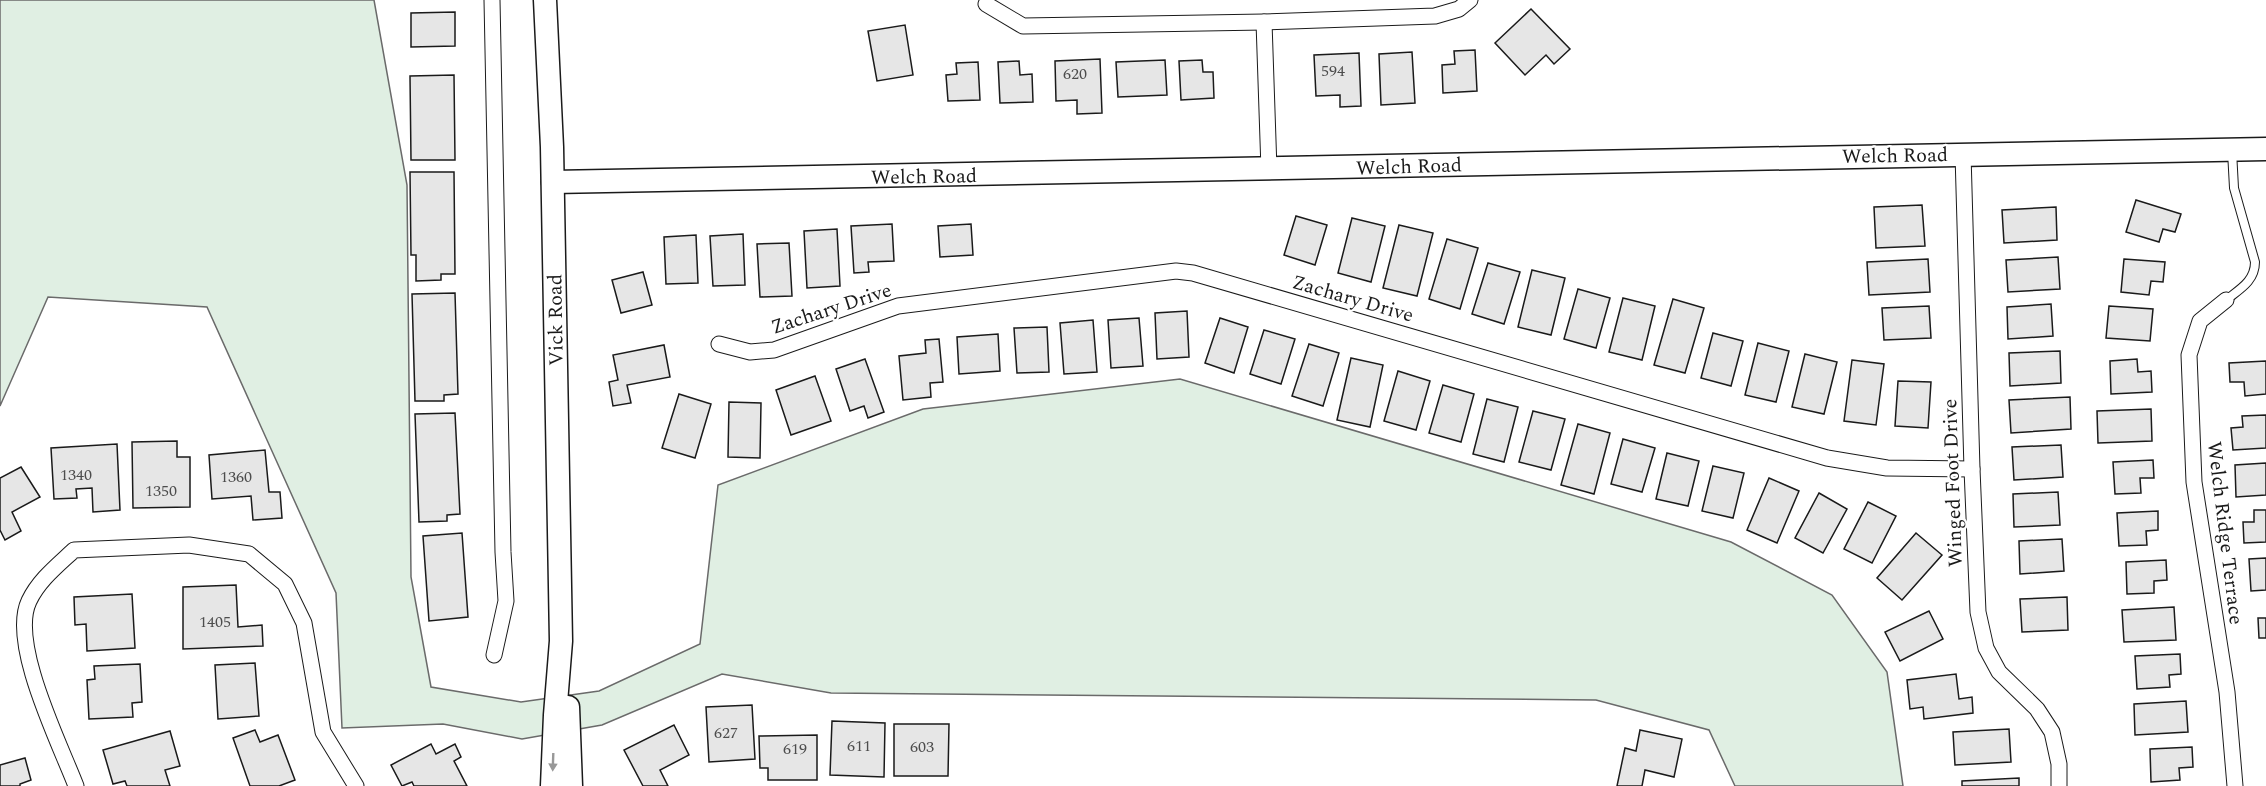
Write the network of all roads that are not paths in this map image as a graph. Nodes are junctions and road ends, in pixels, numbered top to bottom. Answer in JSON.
{"nodes":[{"id":1,"x":492,"y":0,"type":"edge"},
{"id":2,"x":545,"y":0,"type":"edge"},
{"id":3,"x":1470,"y":0,"type":"edge"},
{"id":4,"x":986,"y":4,"type":"dead end"},
{"id":5,"x":1264,"y":22,"type":"junction"},
{"id":6,"x":2232,"y":149,"type":"junction"},
{"id":7,"x":2266,"y":149,"type":"edge"},
{"id":8,"x":1963,"y":154,"type":"junction"},
{"id":9,"x":1269,"y":170,"type":"junction"},
{"id":10,"x":553,"y":182,"type":"junction"},
{"id":11,"x":2226,"y":300,"type":"joint"},
{"id":12,"x":719,"y":344,"type":"dead end"},
{"id":13,"x":1972,"y":469,"type":"junction"},
{"id":14,"x":561,"y":641,"type":"junction"},
{"id":15,"x":494,"y":655,"type":"dead end"},
{"id":16,"x":76,"y":786,"type":"edge"},
{"id":17,"x":356,"y":786,"type":"edge"},
{"id":18,"x":552,"y":786,"type":"edge"},
{"id":19,"x":571,"y":786,"type":"edge"},
{"id":20,"x":2059,"y":786,"type":"edge"},
{"id":21,"x":2235,"y":786,"type":"edge"}],
"edges":[{"from":1,"to":15,"type":"street"},
{"from":2,"to":10,"type":"street","name":"Vick Road"},
{"from":3,"to":5,"type":"street"},
{"from":4,"to":5,"type":"street"},
{"from":5,"to":9,"type":"street"},
{"from":6,"to":7,"type":"street","name":"Welch Road"},
{"from":6,"to":8,"type":"street","name":"Welch Road"},
{"from":6,"to":11,"type":"lane"},
{"from":8,"to":9,"type":"street","name":"Welch Road"},
{"from":8,"to":13,"type":"street","name":"Winged Foot Drive"},
{"from":9,"to":10,"type":"street","name":"Welch Road"},
{"from":10,"to":14,"type":"street","name":"Vick Road"},
{"from":11,"to":21,"type":"street","name":"Welch Ridge Terrace"},
{"from":12,"to":13,"type":"street","name":"Zachary Drive"},
{"from":13,"to":20,"type":"street","name":"Winged Foot Drive"},
{"from":14,"to":18,"type":"street","name":"Vick Road","one_way":true},
{"from":14,"to":19,"type":"street","name":"Vick Road"},
{"from":16,"to":17,"type":"street"}]}
